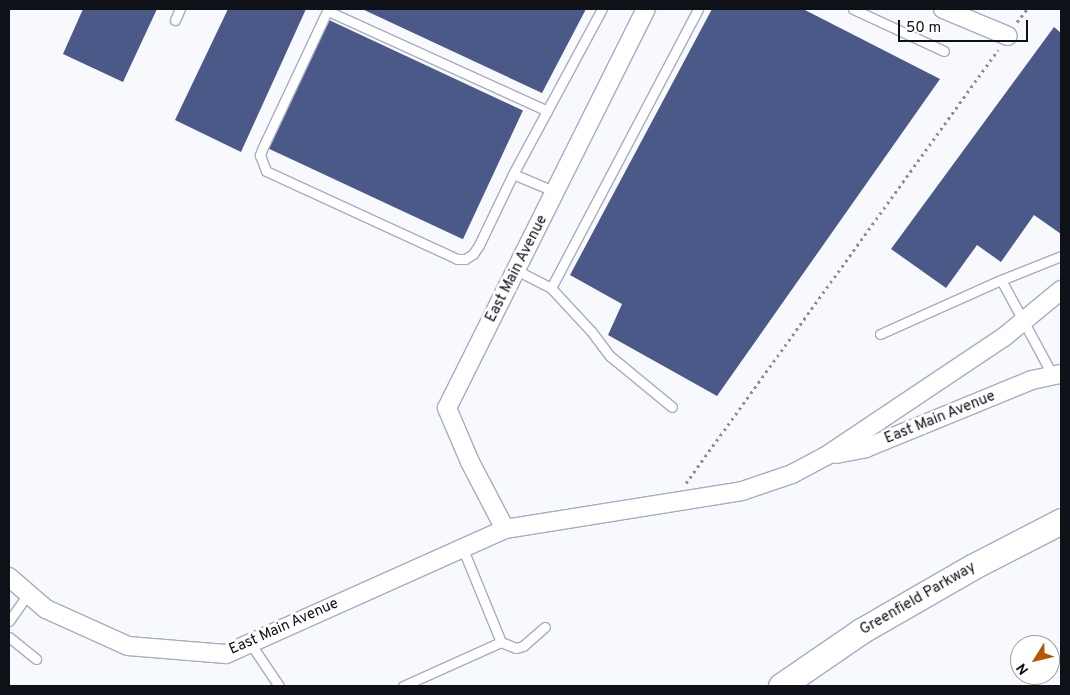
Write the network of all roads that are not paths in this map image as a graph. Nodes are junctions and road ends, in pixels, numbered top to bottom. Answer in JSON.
{"nodes":[{"id":1,"x":180,"y":9,"type":"edge"},
{"id":2,"x":602,"y":9,"type":"edge"},
{"id":3,"x":646,"y":9,"type":"edge"},
{"id":4,"x":698,"y":9,"type":"edge"},
{"id":5,"x":853,"y":9,"type":"edge"},
{"id":6,"x":943,"y":9,"type":"edge"},
{"id":7,"x":328,"y":10,"type":"edge"},
{"id":8,"x":175,"y":20,"type":"dead end"},
{"id":9,"x":1008,"y":36,"type":"road end"},
{"id":10,"x":944,"y":51,"type":"dead end"},
{"id":11,"x":547,"y":111,"type":"junction"},
{"id":12,"x":513,"y":174,"type":"junction"},
{"id":13,"x":556,"y":192,"type":"junction"},
{"id":14,"x":1061,"y":256,"type":"edge"},
{"id":15,"x":516,"y":270,"type":"junction"},
{"id":16,"x":1001,"y":280,"type":"junction"},
{"id":17,"x":551,"y":288,"type":"junction"},
{"id":18,"x":1061,"y":290,"type":"edge"},
{"id":19,"x":1024,"y":322,"type":"junction"},
{"id":20,"x":880,"y":334,"type":"dead end"},
{"id":21,"x":1057,"y":375,"type":"edge"},
{"id":22,"x":672,"y":407,"type":"dead end"},
{"id":23,"x":826,"y":456,"type":"junction"},
{"id":24,"x":1061,"y":521,"type":"edge"},
{"id":25,"x":504,"y":529,"type":"junction"},
{"id":26,"x":462,"y":548,"type":"junction"},
{"id":27,"x":9,"y":577,"type":"edge"},
{"id":28,"x":28,"y":594,"type":"junction"},
{"id":29,"x":9,"y":621,"type":"edge"},
{"id":30,"x":545,"y":627,"type":"dead end"},
{"id":31,"x":9,"y":638,"type":"edge"},
{"id":32,"x":501,"y":642,"type":"junction"},
{"id":33,"x":250,"y":643,"type":"junction"},
{"id":34,"x":36,"y":660,"type":"dead end"},
{"id":35,"x":279,"y":686,"type":"edge"},
{"id":36,"x":403,"y":686,"type":"edge"},
{"id":37,"x":781,"y":686,"type":"edge"}],
"edges":[{"from":1,"to":8,"type":"lane"},
{"from":2,"to":11,"type":"lane"},
{"from":3,"to":13,"type":"street","name":"East Main Avenue"},
{"from":4,"to":17,"type":"lane"},
{"from":5,"to":10,"type":"lane"},
{"from":6,"to":9,"type":"street"},
{"from":7,"to":11,"type":"lane"},
{"from":7,"to":12,"type":"lane"},
{"from":11,"to":12,"type":"lane"},
{"from":12,"to":13,"type":"lane"},
{"from":13,"to":15,"type":"street","name":"East Main Avenue"},
{"from":14,"to":16,"type":"lane"},
{"from":15,"to":17,"type":"lane"},
{"from":15,"to":25,"type":"street","name":"East Main Avenue"},
{"from":16,"to":19,"type":"lane"},
{"from":16,"to":20,"type":"lane"},
{"from":17,"to":22,"type":"lane"},
{"from":18,"to":19,"type":"street","name":"East Main Avenue"},
{"from":19,"to":21,"type":"lane","name":"East Main Avenue"},
{"from":19,"to":23,"type":"street","name":"East Main Avenue"},
{"from":21,"to":23,"type":"street","name":"East Main Avenue"},
{"from":23,"to":25,"type":"street","name":"East Main Avenue"},
{"from":24,"to":37,"type":"main road","name":"Greenfield Parkway"},
{"from":25,"to":26,"type":"street","name":"East Main Avenue"},
{"from":26,"to":32,"type":"lane"},
{"from":26,"to":33,"type":"street","name":"East Main Avenue"},
{"from":27,"to":28,"type":"street","name":"East Main Avenue"},
{"from":28,"to":29,"type":"lane"},
{"from":28,"to":33,"type":"street","name":"East Main Avenue"},
{"from":30,"to":32,"type":"lane"},
{"from":31,"to":34,"type":"lane"},
{"from":32,"to":36,"type":"lane"},
{"from":33,"to":35,"type":"lane"}]}
